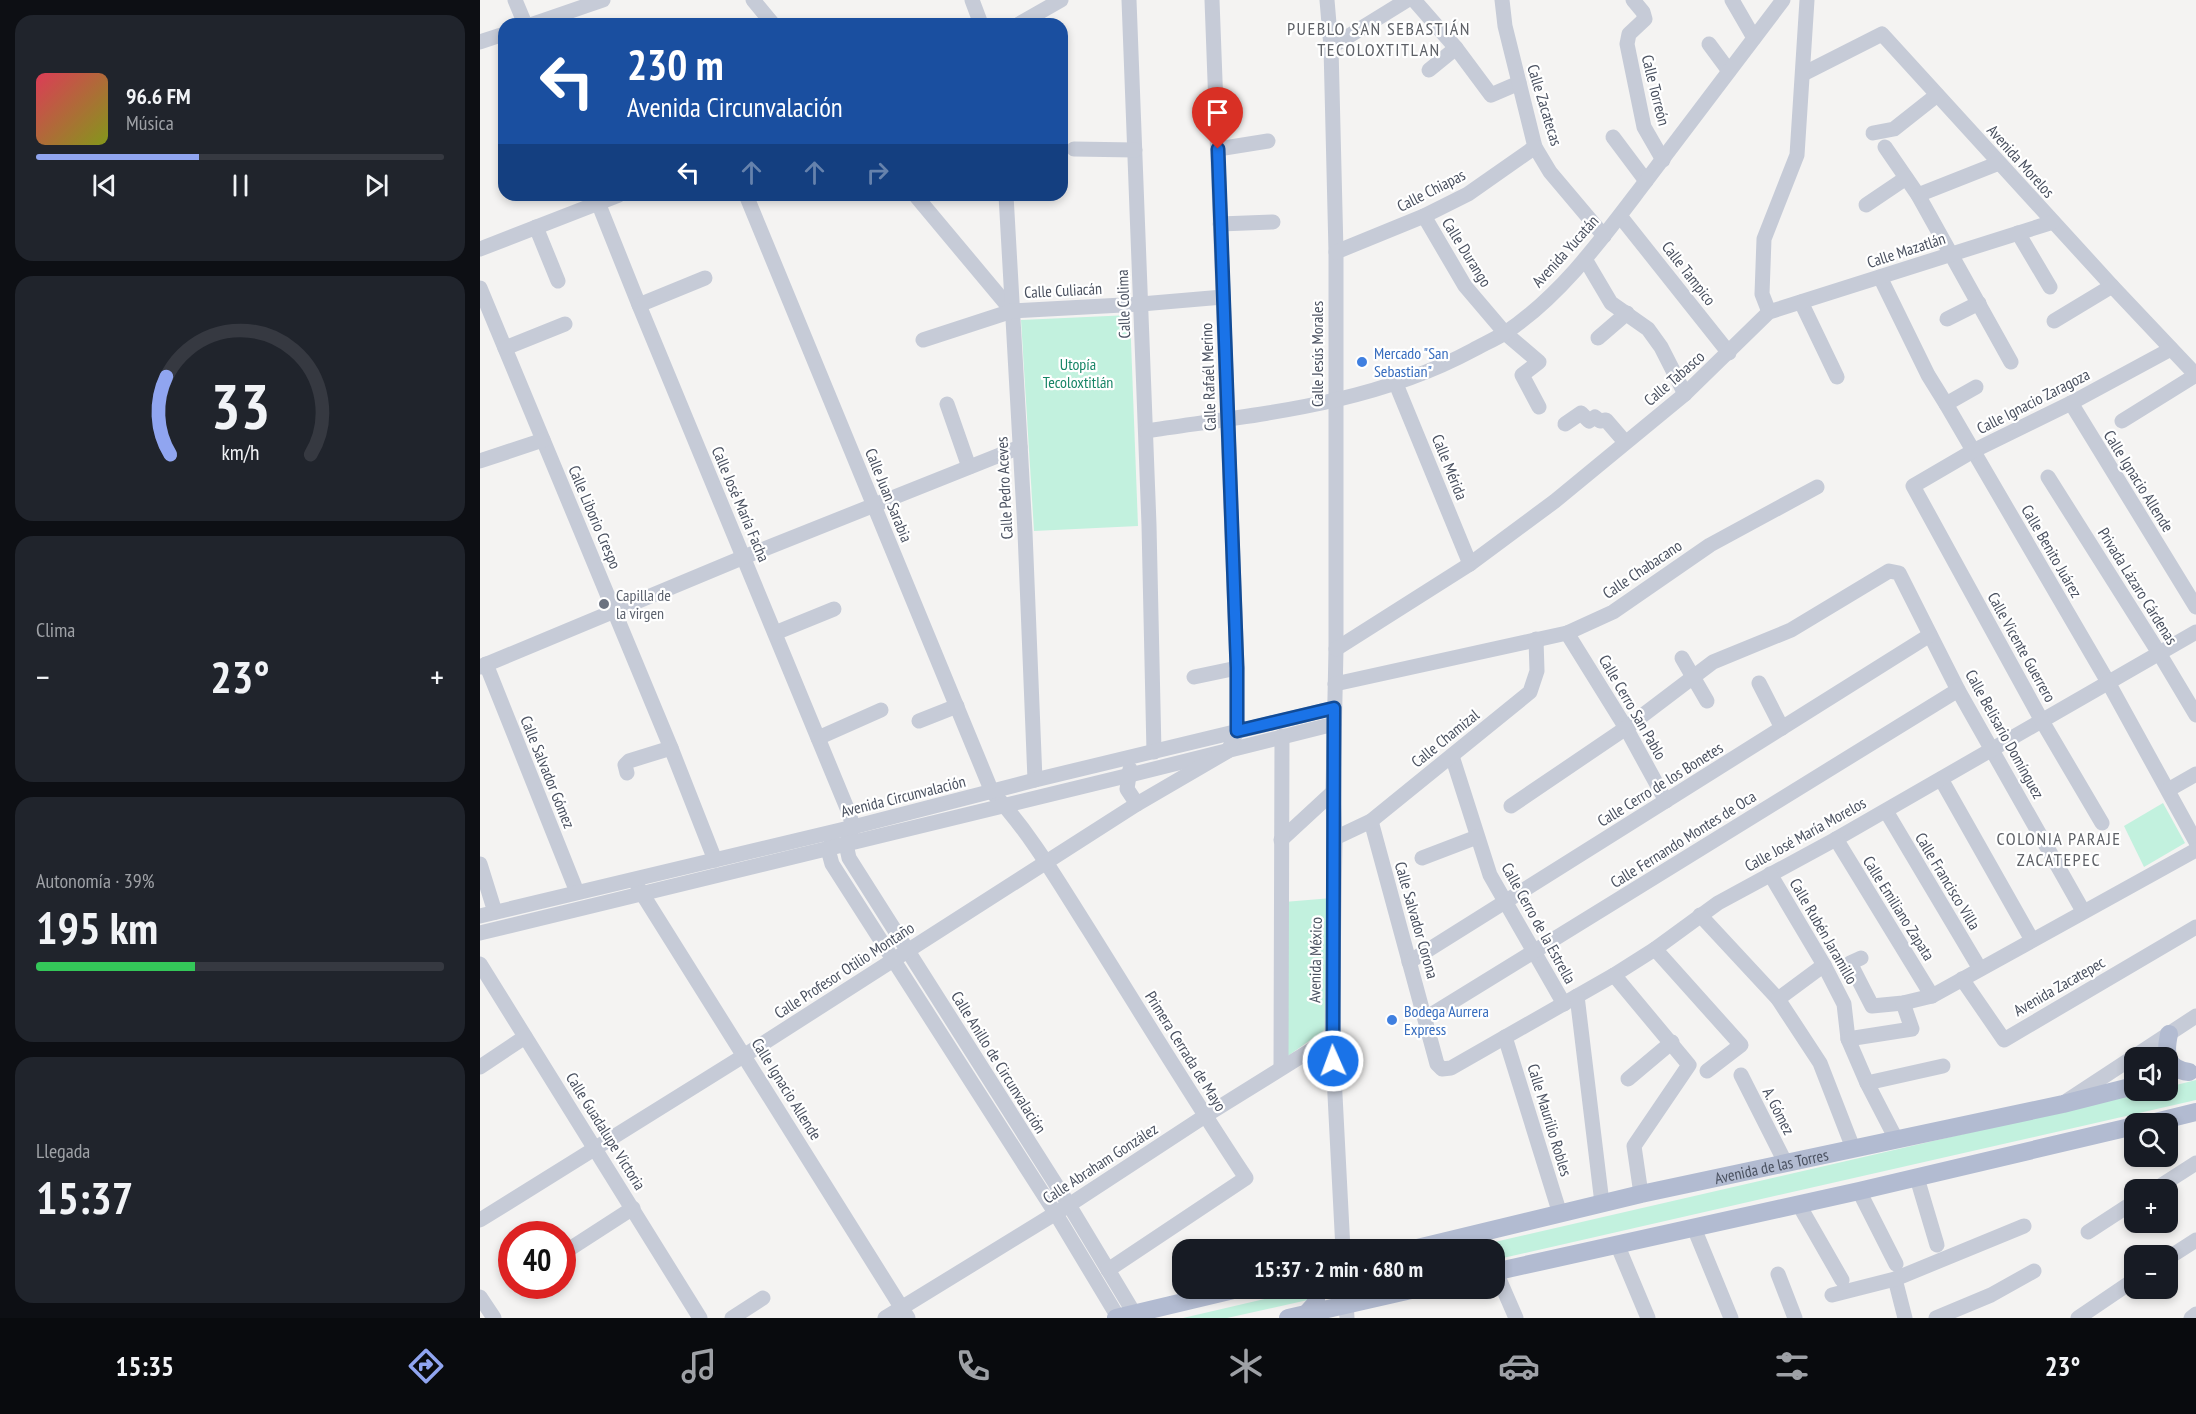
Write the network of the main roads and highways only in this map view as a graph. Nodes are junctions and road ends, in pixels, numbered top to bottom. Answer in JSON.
{"nodes":[{"id":1,"x":2169,"y":1034,"type":"road end"},
{"id":2,"x":2192,"y":1071,"type":"edge"},
{"id":3,"x":2124,"y":1089,"type":"edge"},
{"id":4,"x":2196,"y":1112,"type":"edge"},
{"id":5,"x":2178,"y":1116,"type":"edge"},
{"id":6,"x":2124,"y":1128,"type":"edge"},
{"id":7,"x":1455,"y":1239,"type":"edge"},
{"id":8,"x":1505,"y":1270,"type":"edge"},
{"id":9,"x":1195,"y":1299,"type":"edge"},
{"id":10,"x":1316,"y":1299,"type":"edge"},
{"id":11,"x":1361,"y":1299,"type":"edge"},
{"id":12,"x":1346,"y":1304,"type":"edge"},
{"id":13,"x":1306,"y":1314,"type":"junction"},
{"id":14,"x":1123,"y":1316,"type":"edge"},
{"id":15,"x":1288,"y":1318,"type":"edge"}],
"edges":[{"from":1,"to":2,"type":"main road"},
{"from":3,"to":7,"type":"main road","name":"Avenida de las Torres"},
{"from":4,"to":5,"type":"main road"},
{"from":6,"to":8,"type":"main road"},
{"from":9,"to":14,"type":"main road"},
{"from":10,"to":13,"type":"main road"},
{"from":11,"to":12,"type":"main road"},
{"from":12,"to":13,"type":"main road"},
{"from":13,"to":15,"type":"main road"}]}
